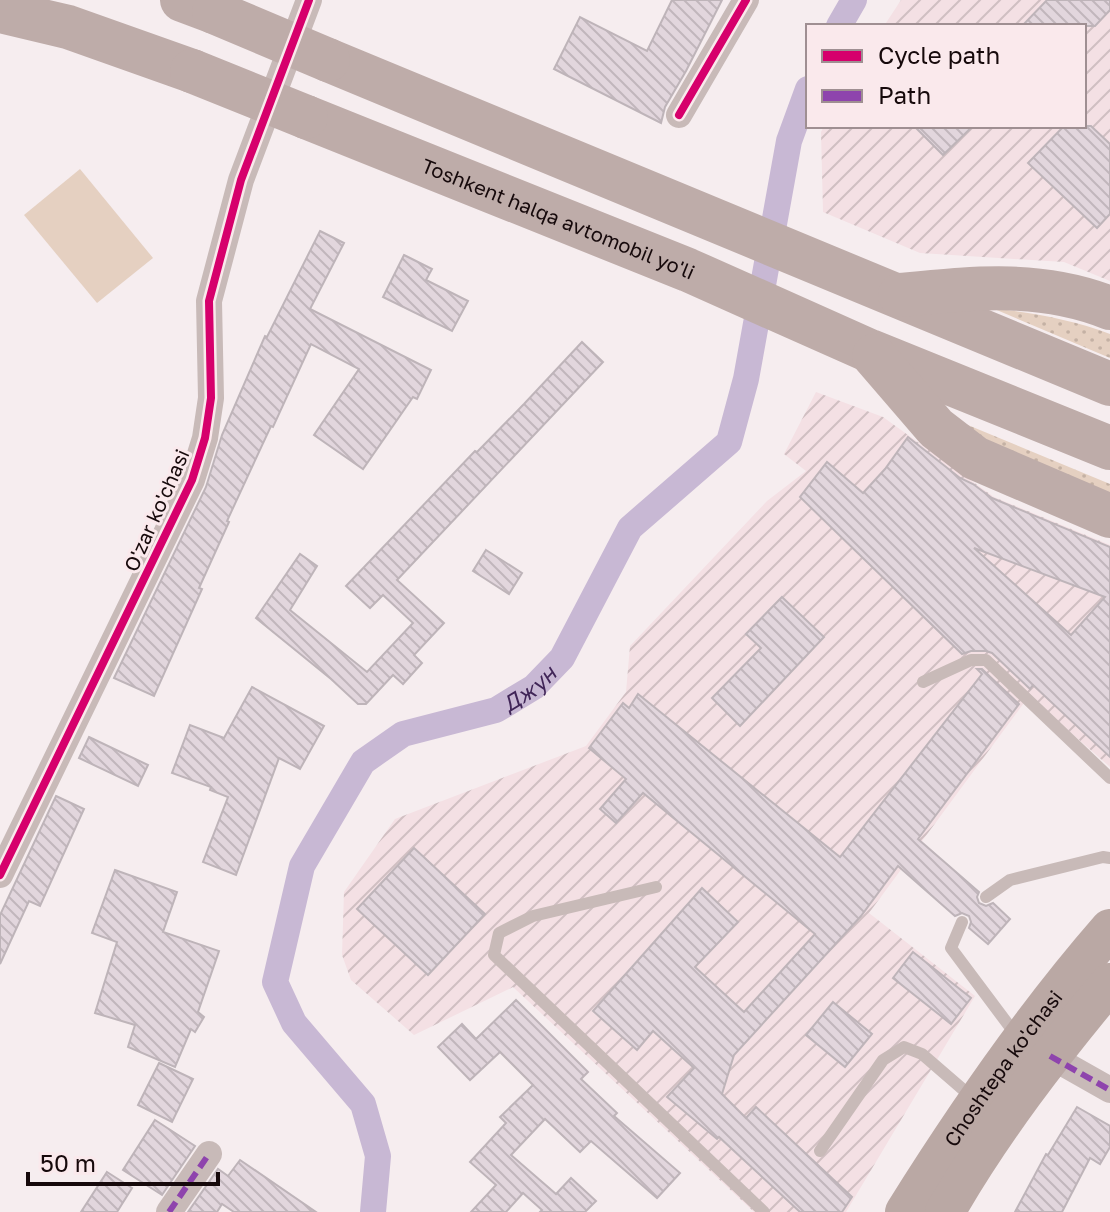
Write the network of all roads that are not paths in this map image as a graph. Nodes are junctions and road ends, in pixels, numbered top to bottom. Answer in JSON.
{"nodes":[{"id":1,"x":309,"y":0,"type":"edge"},
{"id":2,"x":746,"y":0,"type":"edge"},
{"id":3,"x":198,"y":6,"type":"edge"},
{"id":4,"x":0,"y":11,"type":"edge"},
{"id":5,"x":679,"y":115,"type":"dead end"},
{"id":6,"x":894,"y":296,"type":"junction"},
{"id":7,"x":1110,"y":308,"type":"edge"},
{"id":8,"x":870,"y":351,"type":"junction"},
{"id":9,"x":1110,"y":384,"type":"edge"},
{"id":10,"x":1110,"y":448,"type":"edge"},
{"id":11,"x":1110,"y":516,"type":"edge"},
{"id":12,"x":923,"y":682,"type":"dead end"},
{"id":13,"x":1110,"y":778,"type":"edge"},
{"id":14,"x":1108,"y":854,"type":"edge"},
{"id":15,"x":0,"y":875,"type":"edge"},
{"id":16,"x":656,"y":887,"type":"dead end"},
{"id":17,"x":986,"y":897,"type":"dead end"},
{"id":18,"x":962,"y":922,"type":"dead end"},
{"id":19,"x":1110,"y":929,"type":"edge"},
{"id":20,"x":1110,"y":983,"type":"edge"},
{"id":21,"x":1035,"y":1048,"type":"junction"},
{"id":22,"x":1110,"y":1090,"type":"edge"},
{"id":23,"x":977,"y":1101,"type":"junction"},
{"id":24,"x":820,"y":1151,"type":"dead end"},
{"id":25,"x":209,"y":1154,"type":"dead end"},
{"id":26,"x":169,"y":1212,"type":"edge"},
{"id":27,"x":764,"y":1212,"type":"edge"},
{"id":28,"x":905,"y":1212,"type":"edge"},
{"id":29,"x":945,"y":1212,"type":"edge"}],
"edges":[{"from":1,"to":15,"type":"street","name":"O'zar ko'chasi"},
{"from":2,"to":5,"type":"street"},
{"from":3,"to":6,"type":"highway","bridge":true},
{"from":4,"to":8,"type":"highway","name":"Toshkent halqa avtomobil yo'li","bridge":true},
{"from":6,"to":7,"type":"highway"},
{"from":6,"to":9,"type":"highway"},
{"from":8,"to":10,"type":"highway","name":"Toshkent halqa avtomobil yo'li"},
{"from":8,"to":11,"type":"highway"},
{"from":12,"to":13,"type":"lane"},
{"from":14,"to":17,"type":"lane"},
{"from":16,"to":27,"type":"lane"},
{"from":18,"to":21,"type":"lane"},
{"from":19,"to":21,"type":"main road","name":"Choshtepa ko'chasi"},
{"from":20,"to":21,"type":"main road","name":"Choshtepa ko'chasi"},
{"from":21,"to":22,"type":"street"},
{"from":21,"to":23,"type":"main road","name":"Choshtepa ko'chasi"},
{"from":21,"to":29,"type":"main road","name":"Choshtepa ko'chasi"},
{"from":23,"to":24,"type":"lane"},
{"from":23,"to":28,"type":"main road","name":"Choshtepa ko'chasi"},
{"from":25,"to":26,"type":"street"}]}
